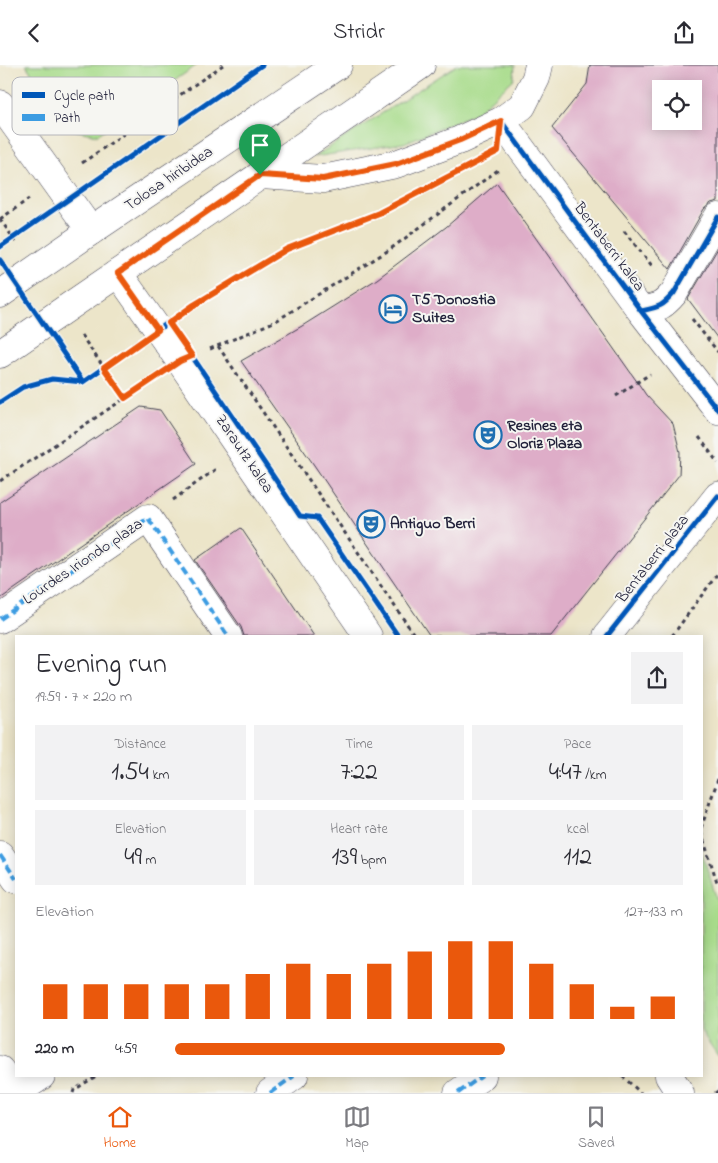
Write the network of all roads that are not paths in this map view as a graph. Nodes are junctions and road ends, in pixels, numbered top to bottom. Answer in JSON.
{"nodes":[{"id":1,"x":338,"y":65,"type":"edge"},
{"id":2,"x":422,"y":65,"type":"edge"},
{"id":3,"x":537,"y":69,"type":"edge"},
{"id":4,"x":0,"y":104,"type":"edge"},
{"id":5,"x":12,"y":120,"type":"edge"},
{"id":6,"x":501,"y":121,"type":"junction"},
{"id":7,"x":23,"y":135,"type":"edge"},
{"id":8,"x":260,"y":175,"type":"junction"},
{"id":9,"x":718,"y":217,"type":"edge"},
{"id":10,"x":91,"y":231,"type":"junction"},
{"id":11,"x":118,"y":273,"type":"junction"},
{"id":12,"x":0,"y":294,"type":"edge"},
{"id":13,"x":641,"y":311,"type":"junction"},
{"id":14,"x":0,"y":355,"type":"edge"},
{"id":15,"x":718,"y":410,"type":"edge"},
{"id":16,"x":718,"y":496,"type":"edge"},
{"id":17,"x":0,"y":619,"type":"edge"},
{"id":18,"x":227,"y":635,"type":"edge"},
{"id":19,"x":367,"y":635,"type":"edge"},
{"id":20,"x":608,"y":635,"type":"edge"},
{"id":21,"x":0,"y":855,"type":"edge"},
{"id":22,"x":15,"y":878,"type":"edge"},
{"id":23,"x":0,"y":1070,"type":"edge"},
{"id":24,"x":40,"y":1077,"type":"edge"},
{"id":25,"x":293,"y":1077,"type":"edge"},
{"id":26,"x":481,"y":1077,"type":"edge"},
{"id":27,"x":670,"y":1077,"type":"edge"},
{"id":28,"x":16,"y":1093,"type":"edge"},
{"id":29,"x":270,"y":1093,"type":"edge"},
{"id":30,"x":458,"y":1093,"type":"edge"},
{"id":31,"x":680,"y":1093,"type":"edge"}],
"edges":[{"from":1,"to":10,"type":"street","name":"Tolosa hiribidea"},
{"from":2,"to":8,"type":"street"},
{"from":3,"to":6,"type":"street"},
{"from":4,"to":5,"type":"street"},
{"from":6,"to":8,"type":"street"},
{"from":6,"to":13,"type":"street","name":"Bentaberri kalea"},
{"from":7,"to":10,"type":"street"},
{"from":8,"to":11,"type":"street"},
{"from":9,"to":13,"type":"street"},
{"from":10,"to":12,"type":"street","name":"Tolosa hiribidea"},
{"from":11,"to":14,"type":"street"},
{"from":11,"to":19,"type":"street","name":"Zarautz kalea"},
{"from":13,"to":15,"type":"street","name":"Bentaberri kalea"},
{"from":16,"to":20,"type":"street","name":"Bentaberri plaza"},
{"from":17,"to":18,"type":"street","name":"Lourdes Iriondo plaza"},
{"from":21,"to":22,"type":"street"},
{"from":23,"to":28,"type":"street"},
{"from":24,"to":28,"type":"street"},
{"from":25,"to":29,"type":"street"},
{"from":26,"to":30,"type":"street"},
{"from":27,"to":31,"type":"street"}]}
